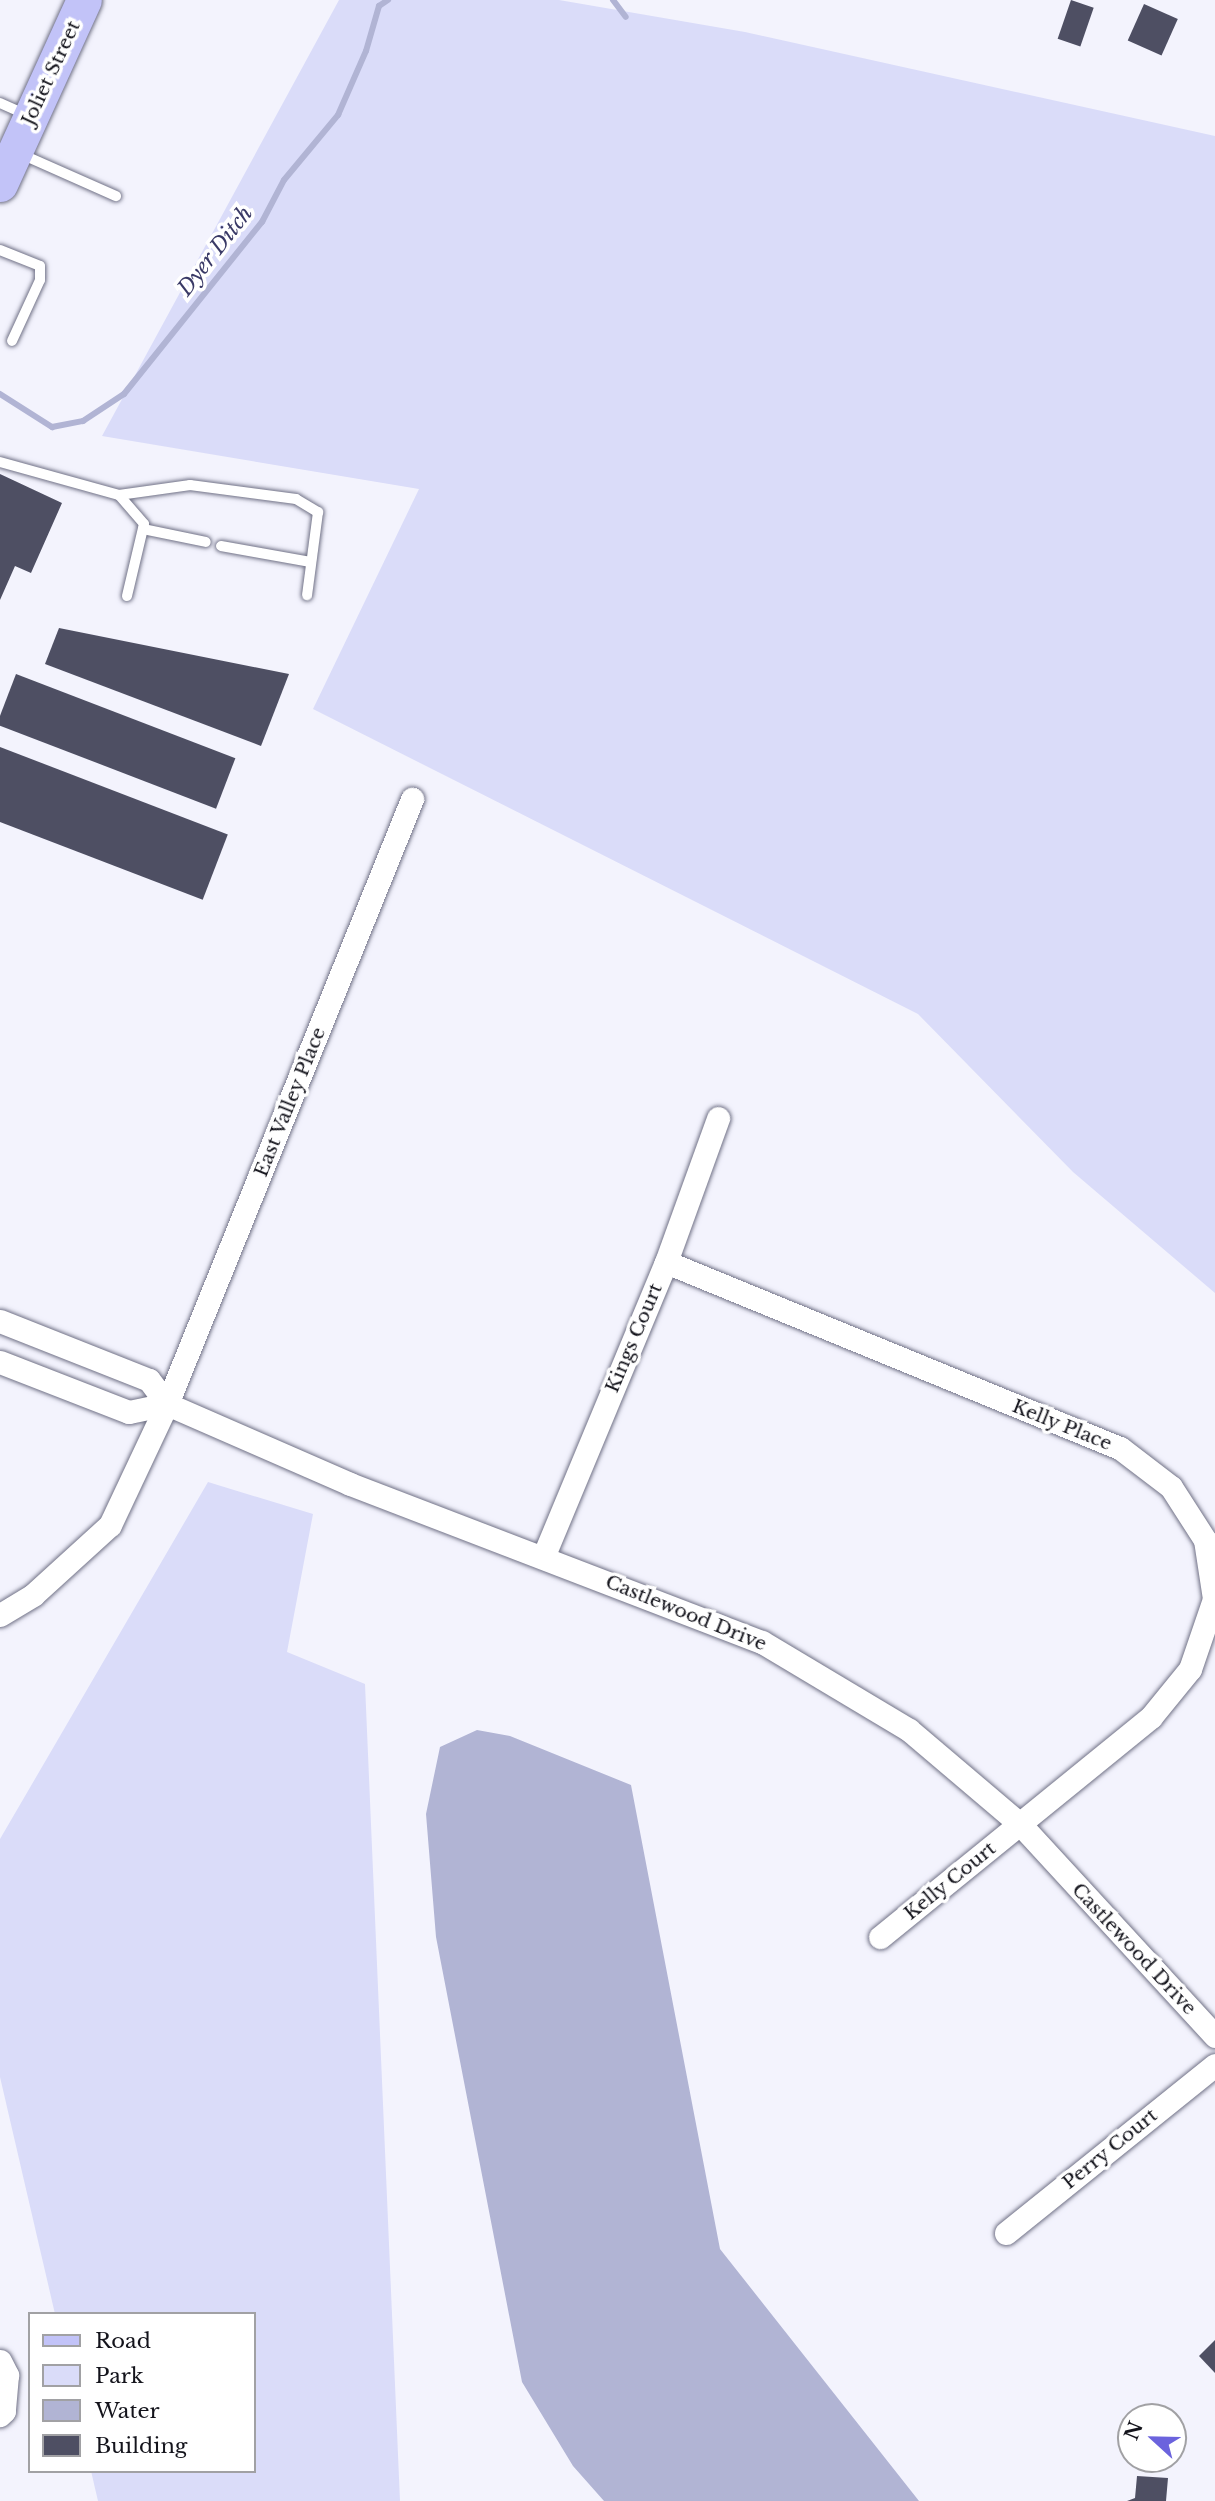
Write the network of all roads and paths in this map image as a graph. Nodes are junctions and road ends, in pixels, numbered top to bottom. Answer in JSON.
{"nodes":[{"id":1,"x":84,"y":0,"type":"edge"},
{"id":2,"x":15,"y":110,"type":"edge"},
{"id":3,"x":15,"y":152,"type":"junction"},
{"id":4,"x":0,"y":184,"type":"edge"},
{"id":5,"x":116,"y":196,"type":"dead end"},
{"id":6,"x":0,"y":250,"type":"edge"},
{"id":7,"x":12,"y":341,"type":"dead end"},
{"id":8,"x":0,"y":462,"type":"edge"},
{"id":9,"x":119,"y":495,"type":"junction"},
{"id":10,"x":142,"y":529,"type":"junction"},
{"id":11,"x":206,"y":542,"type":"dead end"},
{"id":12,"x":221,"y":546,"type":"dead end"},
{"id":13,"x":311,"y":562,"type":"junction"},
{"id":14,"x":307,"y":595,"type":"dead end"},
{"id":15,"x":127,"y":596,"type":"dead end"},
{"id":16,"x":412,"y":799,"type":"dead end"},
{"id":17,"x":718,"y":1118,"type":"dead end"},
{"id":18,"x":666,"y":1262,"type":"junction"},
{"id":19,"x":0,"y":1321,"type":"edge"},
{"id":20,"x":0,"y":1362,"type":"edge"},
{"id":21,"x":167,"y":1404,"type":"junction"},
{"id":22,"x":544,"y":1555,"type":"junction"},
{"id":23,"x":0,"y":1615,"type":"edge"},
{"id":24,"x":1020,"y":1824,"type":"junction"},
{"id":25,"x":880,"y":1937,"type":"dead end"},
{"id":26,"x":1215,"y":2036,"type":"edge"},
{"id":27,"x":1215,"y":2065,"type":"edge"},
{"id":28,"x":1006,"y":2233,"type":"dead end"},
{"id":29,"x":0,"y":2361,"type":"edge"},
{"id":30,"x":0,"y":2415,"type":"edge"}],
"edges":[{"from":1,"to":2,"type":"main road","name":"Joliet Street"},
{"from":2,"to":3,"type":"main road","name":"Joliet Street"},
{"from":3,"to":4,"type":"main road","name":"Joliet Street"},
{"from":3,"to":5,"type":"lane"},
{"from":6,"to":7,"type":"lane"},
{"from":8,"to":9,"type":"lane"},
{"from":9,"to":10,"type":"lane"},
{"from":9,"to":13,"type":"lane"},
{"from":10,"to":11,"type":"lane"},
{"from":10,"to":15,"type":"lane"},
{"from":12,"to":13,"type":"lane"},
{"from":13,"to":14,"type":"lane"},
{"from":16,"to":21,"type":"street","name":"East Valley Place"},
{"from":17,"to":18,"type":"street","name":"Kings Court"},
{"from":18,"to":22,"type":"street","name":"Kings Court"},
{"from":18,"to":24,"type":"street","name":"Kelly Place"},
{"from":19,"to":21,"type":"street","name":"Castlewood Drive"},
{"from":20,"to":21,"type":"street"},
{"from":21,"to":22,"type":"street","name":"Castlewood Drive"},
{"from":21,"to":23,"type":"street","name":"East Valley Place"},
{"from":22,"to":24,"type":"street","name":"Castlewood Drive"},
{"from":24,"to":25,"type":"street","name":"Kelly Court"},
{"from":24,"to":26,"type":"street","name":"Castlewood Drive"},
{"from":27,"to":28,"type":"street","name":"Perry Court"},
{"from":29,"to":30,"type":"street"}]}
